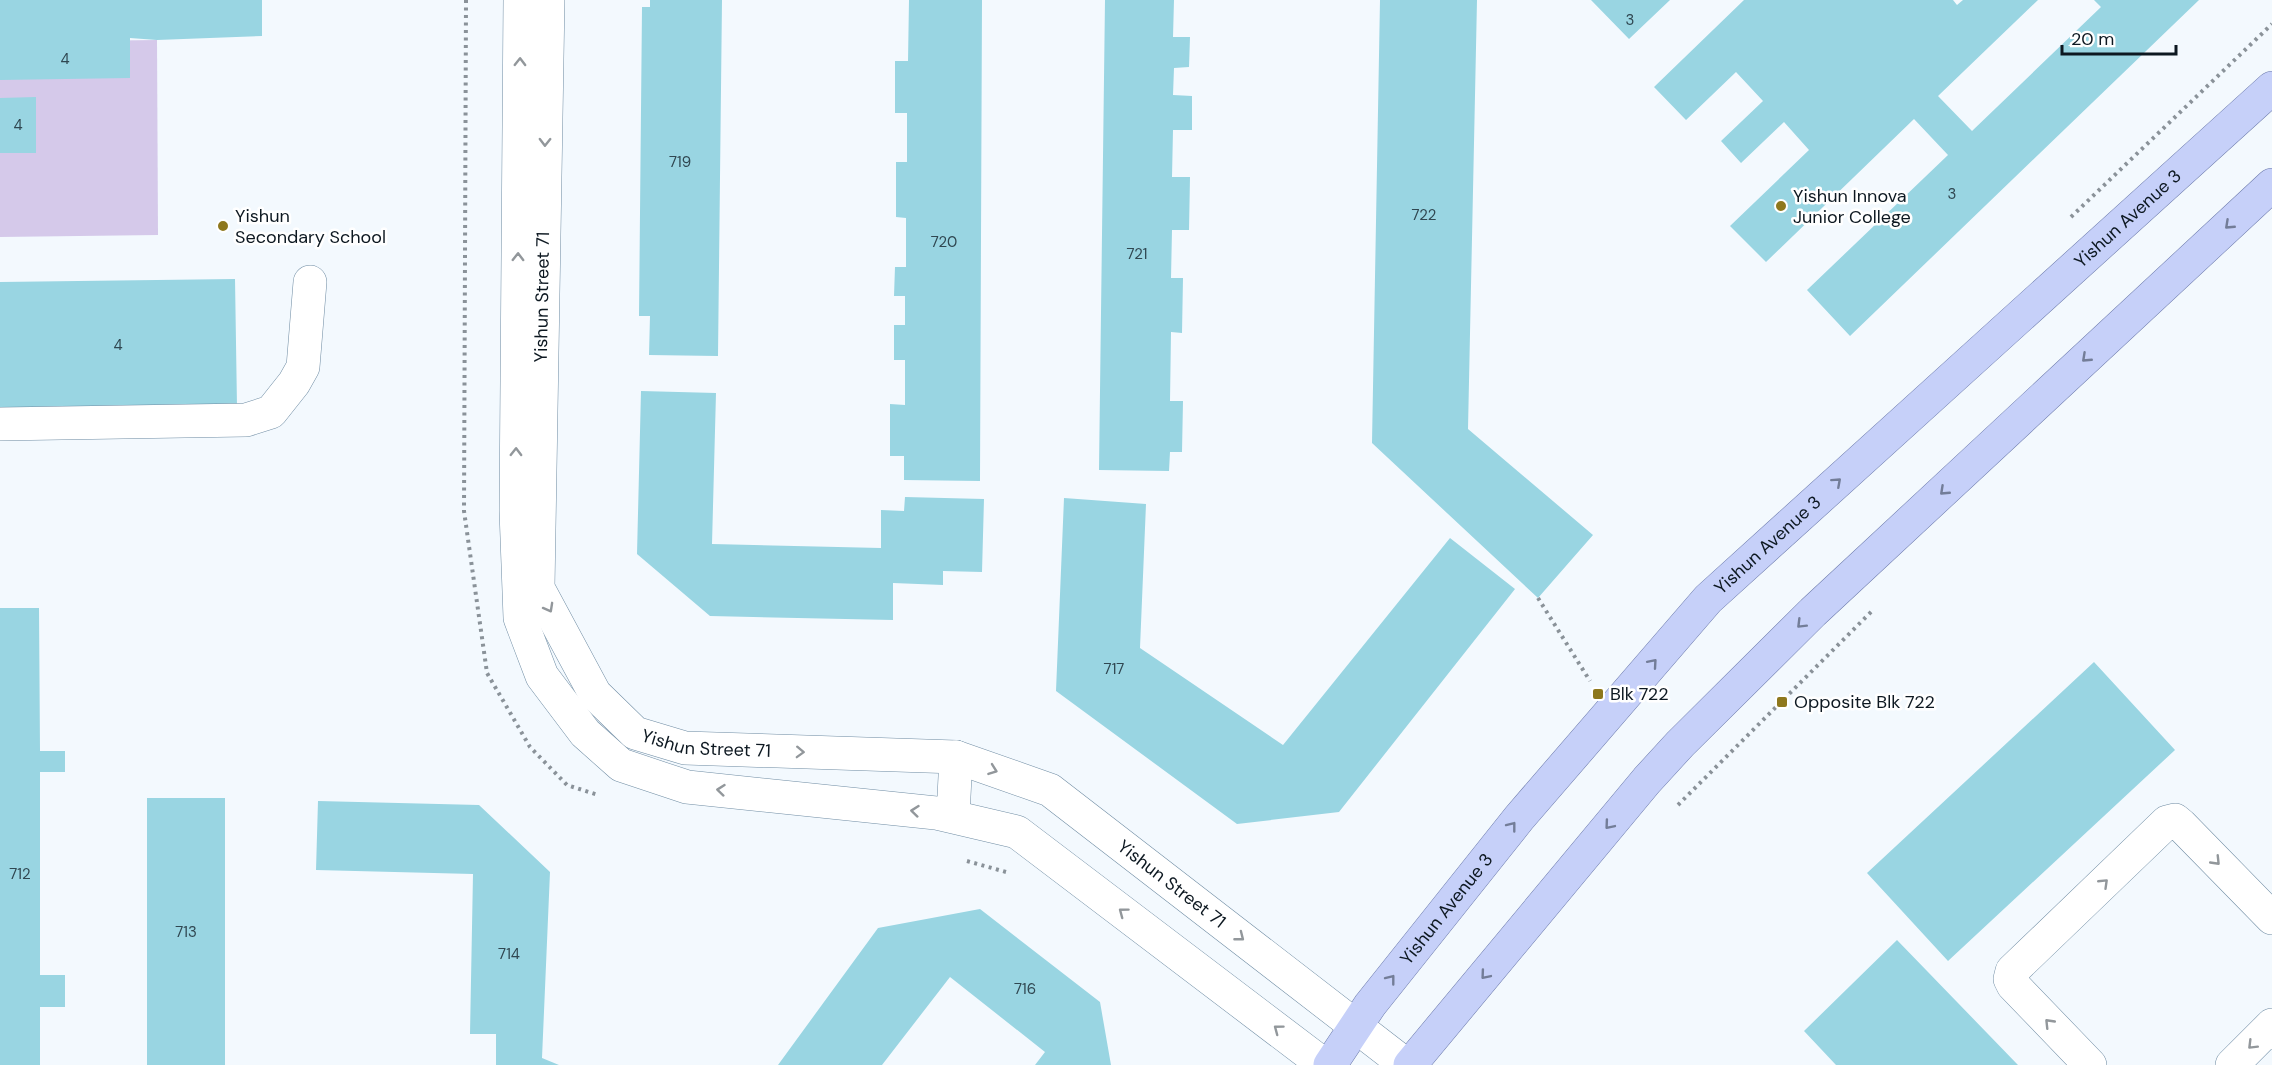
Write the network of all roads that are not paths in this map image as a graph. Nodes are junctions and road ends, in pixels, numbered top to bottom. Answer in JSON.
{"nodes":[{"id":1,"x":520,"y":0,"type":"edge"},
{"id":2,"x":548,"y":0,"type":"edge"},
{"id":3,"x":2272,"y":88,"type":"edge"},
{"id":4,"x":2272,"y":185,"type":"edge"},
{"id":5,"x":310,"y":282,"type":"dead end"},
{"id":6,"x":0,"y":424,"type":"edge"},
{"id":7,"x":956,"y":757,"type":"junction"},
{"id":8,"x":953,"y":816,"type":"junction"},
{"id":9,"x":2272,"y":918,"type":"edge"},
{"id":10,"x":2272,"y":1025,"type":"edge"},
{"id":11,"x":1356,"y":1026,"type":"junction"},
{"id":12,"x":1324,"y":1065,"type":"edge"},
{"id":13,"x":1330,"y":1065,"type":"edge"},
{"id":14,"x":1408,"y":1065,"type":"edge"},
{"id":15,"x":2090,"y":1065,"type":"edge"},
{"id":16,"x":2232,"y":1065,"type":"edge"}],
"edges":[{"from":8,"to":1,"type":"street","name":"Yishun Street 71","one_way":true},
{"from":2,"to":7,"type":"street","name":"Yishun Street 71","one_way":true},
{"from":11,"to":3,"type":"main road","name":"Yishun Avenue 3","one_way":true},
{"from":4,"to":14,"type":"main road","one_way":true},
{"from":5,"to":6,"type":"street"},
{"from":7,"to":8,"type":"street"},
{"from":7,"to":11,"type":"street","name":"Yishun Street 71","one_way":true},
{"from":12,"to":8,"type":"street","name":"Yishun Street 71","one_way":true},
{"from":15,"to":9,"type":"street","one_way":true},
{"from":10,"to":16,"type":"street","one_way":true},
{"from":11,"to":13,"type":"main road","name":"Yishun Avenue 3"},
{"from":11,"to":14,"type":"street","name":"Yishun Street 71"}]}
